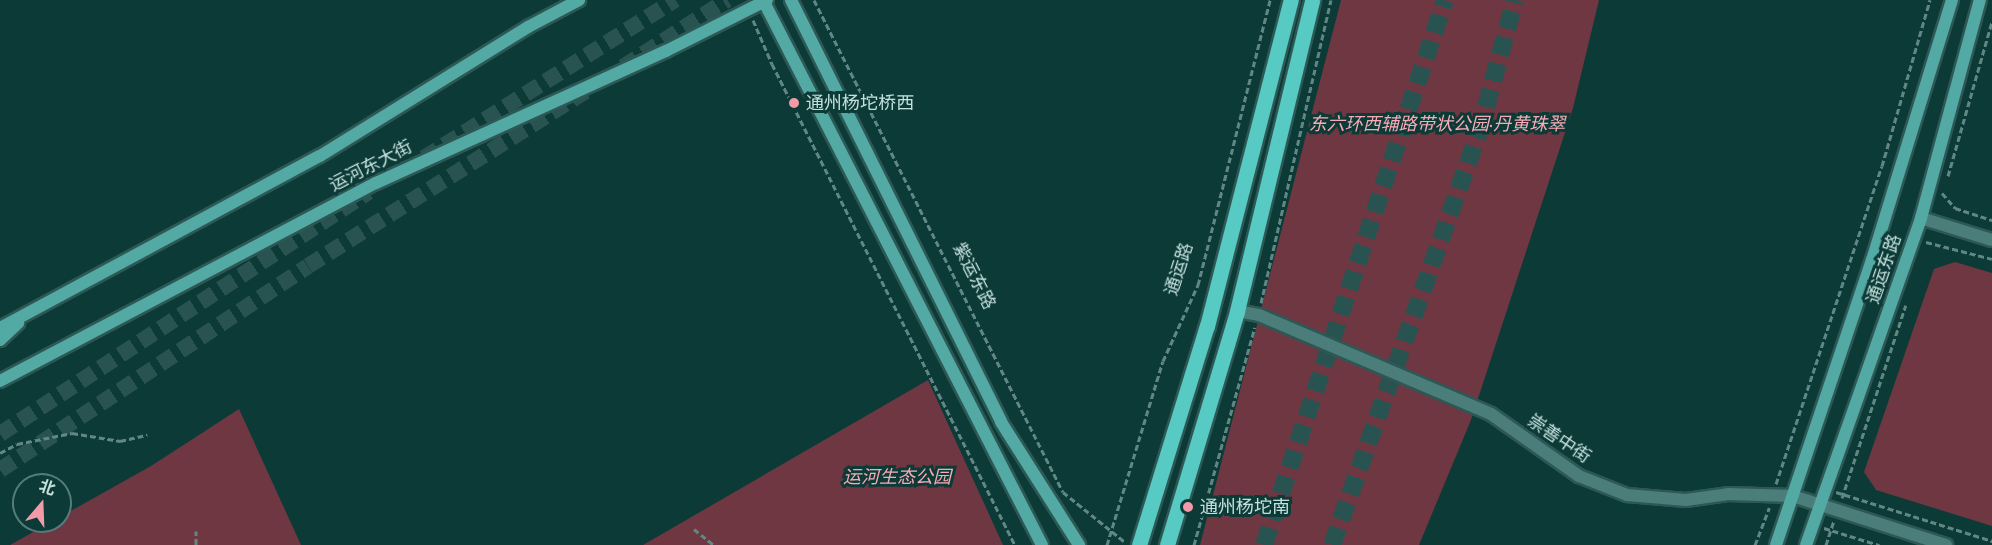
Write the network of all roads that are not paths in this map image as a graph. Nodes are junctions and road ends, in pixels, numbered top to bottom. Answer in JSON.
{"nodes":[{"id":1,"x":579,"y":0,"type":"edge"},
{"id":2,"x":764,"y":0,"type":"edge"},
{"id":3,"x":791,"y":0,"type":"edge"},
{"id":4,"x":1291,"y":0,"type":"edge"},
{"id":5,"x":1312,"y":0,"type":"edge"},
{"id":6,"x":1952,"y":0,"type":"edge"},
{"id":7,"x":1980,"y":0,"type":"edge"},
{"id":8,"x":1921,"y":218,"type":"junction"},
{"id":9,"x":1992,"y":240,"type":"edge"},
{"id":10,"x":1237,"y":311,"type":"junction"},
{"id":11,"x":28,"y":314,"type":"junction"},
{"id":12,"x":0,"y":328,"type":"edge"},
{"id":13,"x":0,"y":340,"type":"edge"},
{"id":14,"x":0,"y":381,"type":"edge"},
{"id":15,"x":1793,"y":496,"type":"junction"},
{"id":16,"x":1820,"y":505,"type":"junction"},
{"id":17,"x":1042,"y":545,"type":"edge"},
{"id":18,"x":1079,"y":545,"type":"edge"},
{"id":19,"x":1138,"y":545,"type":"edge"},
{"id":20,"x":1167,"y":545,"type":"edge"},
{"id":21,"x":1776,"y":545,"type":"edge"},
{"id":22,"x":1806,"y":545,"type":"edge"},
{"id":23,"x":1946,"y":545,"type":"edge"}],
"edges":[{"from":1,"to":11,"type":"main road","name":"运河东大街"},
{"from":2,"to":14,"type":"main road","name":"运河东大街"},
{"from":2,"to":17,"type":"main road"},
{"from":3,"to":18,"type":"main road"},
{"from":4,"to":19,"type":"main road"},
{"from":5,"to":10,"type":"main road"},
{"from":6,"to":15,"type":"main road","name":"通运东路"},
{"from":7,"to":8,"type":"main road","name":"通运东路"},
{"from":8,"to":9,"type":"street"},
{"from":8,"to":16,"type":"main road","name":"通运东路"},
{"from":10,"to":15,"type":"street","name":"崇善中街"},
{"from":10,"to":20,"type":"main road"},
{"from":11,"to":12,"type":"main road","name":"运河东大街"},
{"from":11,"to":13,"type":"main road"},
{"from":15,"to":16,"type":"street","name":"崇善中街"},
{"from":15,"to":21,"type":"main road","name":"通运东路"},
{"from":16,"to":22,"type":"main road","name":"通运东路"},
{"from":16,"to":23,"type":"street","name":"崇善中街"}]}
